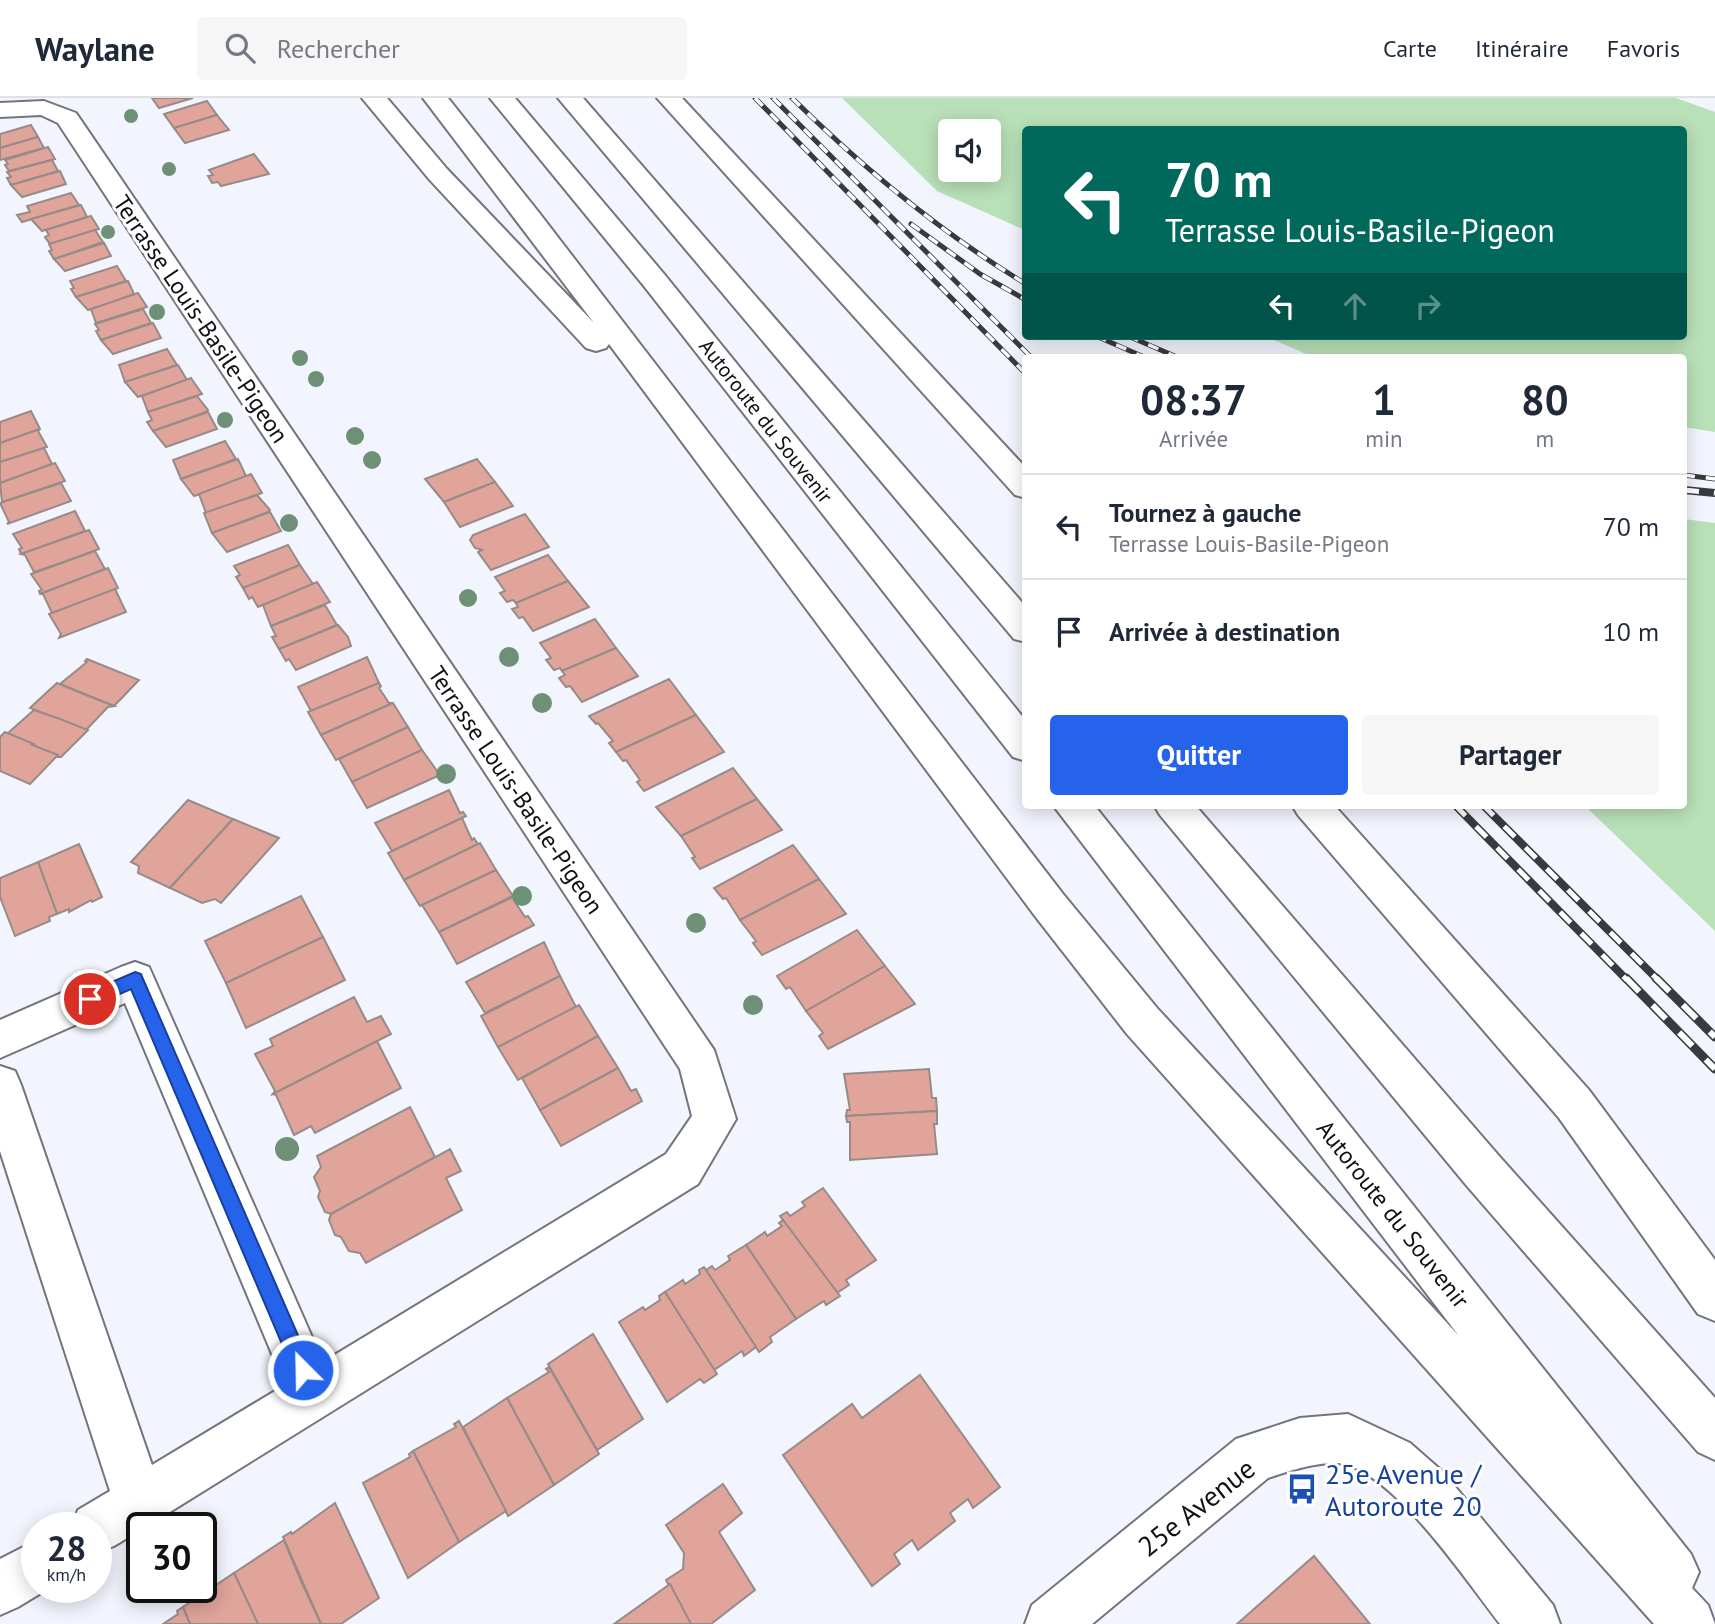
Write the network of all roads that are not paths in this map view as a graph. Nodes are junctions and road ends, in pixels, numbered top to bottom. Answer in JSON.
{"nodes":[{"id":1,"x":374,"y":98,"type":"edge"},
{"id":2,"x":435,"y":98,"type":"edge"},
{"id":3,"x":502,"y":98,"type":"edge"},
{"id":4,"x":570,"y":98,"type":"edge"},
{"id":5,"x":661,"y":98,"type":"edge"},
{"id":6,"x":669,"y":98,"type":"edge"},
{"id":7,"x":0,"y":110,"type":"edge"},
{"id":8,"x":690,"y":123,"type":"junction"},
{"id":9,"x":720,"y":473,"type":"junction"},
{"id":10,"x":1022,"y":484,"type":"edge"},
{"id":11,"x":1022,"y":625,"type":"edge"},
{"id":12,"x":1022,"y":742,"type":"edge"},
{"id":13,"x":1075,"y":809,"type":"edge"},
{"id":14,"x":1176,"y":809,"type":"edge"},
{"id":15,"x":1315,"y":809,"type":"edge"},
{"id":16,"x":0,"y":1040,"type":"edge"},
{"id":17,"x":0,"y":1085,"type":"edge"},
{"id":18,"x":1715,"y":1298,"type":"edge"},
{"id":19,"x":313,"y":1394,"type":"junction"},
{"id":20,"x":1715,"y":1435,"type":"edge"},
{"id":21,"x":139,"y":1502,"type":"junction"},
{"id":22,"x":112,"y":1518,"type":"edge"},
{"id":23,"x":21,"y":1576,"type":"edge"},
{"id":24,"x":0,"y":1589,"type":"edge"},
{"id":25,"x":1051,"y":1624,"type":"edge"},
{"id":26,"x":1534,"y":1624,"type":"edge"},
{"id":27,"x":1689,"y":1624,"type":"edge"},
{"id":28,"x":1713,"y":1624,"type":"edge"}],
"edges":[{"from":1,"to":9,"type":"main road"},
{"from":2,"to":9,"type":"main road"},
{"from":3,"to":12,"type":"main road","name":"Autoroute du Souvenir"},
{"from":4,"to":11,"type":"main road"},
{"from":5,"to":8,"type":"main road"},
{"from":6,"to":8,"type":"main road"},
{"from":7,"to":19,"type":"main road","name":"Terrasse Louis-Basile-Pigeon"},
{"from":8,"to":10,"type":"main road"},
{"from":9,"to":27,"type":"main road"},
{"from":13,"to":28,"type":"main road","name":"Autoroute du Souvenir"},
{"from":14,"to":20,"type":"main road"},
{"from":15,"to":18,"type":"main road"},
{"from":16,"to":19,"type":"main road"},
{"from":17,"to":21,"type":"main road"},
{"from":19,"to":21,"type":"main road","name":"Terrasse Louis-Basile-Pigeon"},
{"from":21,"to":22,"type":"main road","name":"Terrasse Louis-Basile-Pigeon"},
{"from":23,"to":24,"type":"main road"},
{"from":25,"to":26,"type":"main road","name":"25e Avenue"}]}
